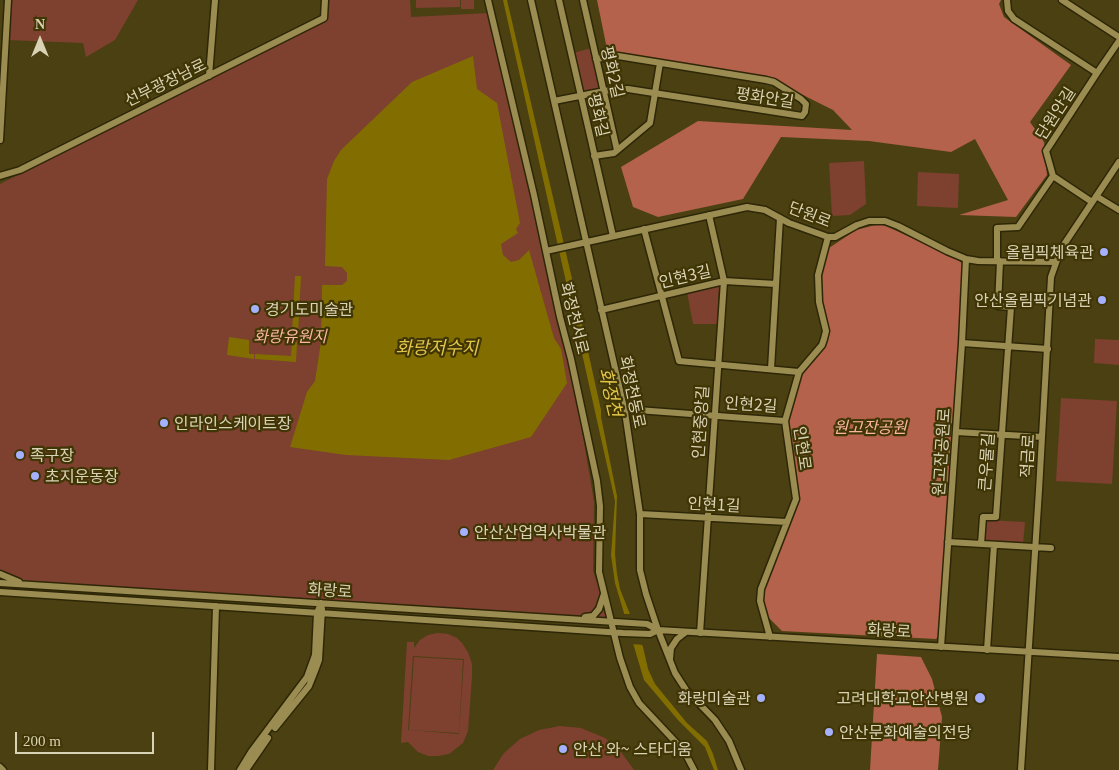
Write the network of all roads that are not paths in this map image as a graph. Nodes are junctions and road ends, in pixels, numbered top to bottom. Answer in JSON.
{"nodes":[{"id":1,"x":8,"y":0,"type":"edge"},
{"id":2,"x":215,"y":0,"type":"edge"},
{"id":3,"x":325,"y":0,"type":"edge"},
{"id":4,"x":488,"y":0,"type":"edge"},
{"id":5,"x":531,"y":0,"type":"edge"},
{"id":6,"x":559,"y":0,"type":"edge"},
{"id":7,"x":583,"y":0,"type":"edge"},
{"id":8,"x":1007,"y":0,"type":"edge"},
{"id":9,"x":1062,"y":0,"type":"edge"},
{"id":10,"x":1119,"y":39,"type":"edge"},
{"id":11,"x":596,"y":59,"type":"junction"},
{"id":12,"x":660,"y":62,"type":"junction"},
{"id":13,"x":1097,"y":73,"type":"junction"},
{"id":14,"x":209,"y":76,"type":"junction"},
{"id":15,"x":603,"y":91,"type":"junction"},
{"id":16,"x":655,"y":93,"type":"junction"},
{"id":17,"x":580,"y":96,"type":"junction"},
{"id":18,"x":554,"y":101,"type":"junction"},
{"id":19,"x":0,"y":140,"type":"edge"},
{"id":20,"x":617,"y":150,"type":"junction"},
{"id":21,"x":594,"y":156,"type":"junction"},
{"id":22,"x":1119,"y":162,"type":"edge"},
{"id":23,"x":0,"y":176,"type":"edge"},
{"id":24,"x":1053,"y":176,"type":"junction"},
{"id":25,"x":1094,"y":199,"type":"junction"},
{"id":26,"x":1119,"y":210,"type":"edge"},
{"id":27,"x":709,"y":215,"type":"junction"},
{"id":28,"x":780,"y":218,"type":"junction"},
{"id":29,"x":644,"y":230,"type":"junction"},
{"id":30,"x":613,"y":236,"type":"junction"},
{"id":31,"x":828,"y":237,"type":"junction"},
{"id":32,"x":587,"y":242,"type":"junction"},
{"id":33,"x":548,"y":250,"type":"junction"},
{"id":34,"x":966,"y":259,"type":"junction"},
{"id":35,"x":998,"y":261,"type":"junction"},
{"id":36,"x":1056,"y":262,"type":"junction"},
{"id":37,"x":724,"y":281,"type":"junction"},
{"id":38,"x":776,"y":284,"type":"junction"},
{"id":39,"x":661,"y":296,"type":"junction"},
{"id":40,"x":601,"y":310,"type":"junction"},
{"id":41,"x":962,"y":343,"type":"junction"},
{"id":42,"x":1007,"y":346,"type":"junction"},
{"id":43,"x":1048,"y":349,"type":"junction"},
{"id":44,"x":718,"y":365,"type":"junction"},
{"id":45,"x":771,"y":369,"type":"junction"},
{"id":46,"x":799,"y":372,"type":"junction"},
{"id":47,"x":624,"y":409,"type":"junction"},
{"id":48,"x":715,"y":415,"type":"junction"},
{"id":49,"x":785,"y":420,"type":"junction"},
{"id":50,"x":956,"y":432,"type":"junction"},
{"id":51,"x":1002,"y":435,"type":"junction"},
{"id":52,"x":1042,"y":437,"type":"junction"},
{"id":53,"x":640,"y":514,"type":"junction"},
{"id":54,"x":708,"y":518,"type":"junction"},
{"id":55,"x":787,"y":522,"type":"junction"},
{"id":56,"x":948,"y":542,"type":"junction"},
{"id":57,"x":981,"y":544,"type":"junction"},
{"id":58,"x":994,"y":545,"type":"junction"},
{"id":59,"x":1035,"y":547,"type":"junction"},
{"id":60,"x":1051,"y":548,"type":"dead end"},
{"id":61,"x":0,"y":574,"type":"edge"},
{"id":62,"x":0,"y":583,"type":"edge"},
{"id":63,"x":37,"y":586,"type":"junction"},
{"id":64,"x":0,"y":592,"type":"edge"},
{"id":65,"x":604,"y":593,"type":"junction"},
{"id":66,"x":321,"y":604,"type":"junction"},
{"id":67,"x":216,"y":606,"type":"junction"},
{"id":68,"x":320,"y":613,"type":"junction"},
{"id":69,"x":568,"y":619,"type":"junction"},
{"id":70,"x":612,"y":622,"type":"junction"},
{"id":71,"x":658,"y":630,"type":"junction"},
{"id":72,"x":614,"y":632,"type":"junction"},
{"id":73,"x":686,"y":632,"type":"junction"},
{"id":74,"x":700,"y":633,"type":"junction"},
{"id":75,"x":770,"y":637,"type":"junction"},
{"id":76,"x":941,"y":647,"type":"junction"},
{"id":77,"x":987,"y":650,"type":"junction"},
{"id":78,"x":1028,"y":652,"type":"junction"},
{"id":79,"x":1119,"y":658,"type":"edge"},
{"id":80,"x":670,"y":660,"type":"junction"},
{"id":81,"x":211,"y":770,"type":"edge"},
{"id":82,"x":240,"y":770,"type":"edge"},
{"id":83,"x":246,"y":770,"type":"edge"},
{"id":84,"x":694,"y":770,"type":"edge"},
{"id":85,"x":741,"y":770,"type":"edge"},
{"id":86,"x":1021,"y":770,"type":"edge"}],
"edges":[{"from":1,"to":19,"type":"street"},
{"from":2,"to":14,"type":"street"},
{"from":3,"to":14,"type":"street","name":"선부광장남로"},
{"from":4,"to":33,"type":"street","name":"화정천서로"},
{"from":5,"to":18,"type":"street","name":"화정천동로"},
{"from":6,"to":17,"type":"street","name":"평화길"},
{"from":7,"to":11,"type":"street","name":"평화2길"},
{"from":8,"to":13,"type":"street"},
{"from":9,"to":10,"type":"street"},
{"from":10,"to":13,"type":"street","name":"단원안길"},
{"from":11,"to":12,"type":"street","name":"평화안길"},
{"from":11,"to":15,"type":"street","name":"평화2길"},
{"from":12,"to":16,"type":"street"},
{"from":12,"to":16,"type":"street","name":"평화안길"},
{"from":13,"to":24,"type":"street","name":"단원안길"},
{"from":14,"to":23,"type":"street","name":"선부광장남로"},
{"from":15,"to":16,"type":"street","name":"평화안길"},
{"from":15,"to":17,"type":"street","name":"평화안길"},
{"from":15,"to":20,"type":"street","name":"평화2길"},
{"from":16,"to":20,"type":"street"},
{"from":17,"to":18,"type":"street","name":"평화안길"},
{"from":17,"to":21,"type":"street","name":"평화길"},
{"from":18,"to":32,"type":"street","name":"화정천동로"},
{"from":20,"to":21,"type":"street"},
{"from":21,"to":30,"type":"street","name":"평화길"},
{"from":22,"to":25,"type":"street","name":"적금로"},
{"from":24,"to":25,"type":"street"},
{"from":24,"to":35,"type":"street"},
{"from":25,"to":26,"type":"street"},
{"from":25,"to":36,"type":"street","name":"적금로"},
{"from":27,"to":28,"type":"street","name":"단원로"},
{"from":27,"to":29,"type":"street","name":"단원로"},
{"from":27,"to":37,"type":"street","name":"인현중앙길"},
{"from":28,"to":31,"type":"street","name":"단원로"},
{"from":28,"to":38,"type":"street"},
{"from":29,"to":30,"type":"street","name":"단원로"},
{"from":29,"to":39,"type":"street"},
{"from":30,"to":32,"type":"street","name":"단원로"},
{"from":31,"to":34,"type":"street","name":"단원로"},
{"from":31,"to":46,"type":"street","name":"인현로"},
{"from":32,"to":33,"type":"street","name":"단원로"},
{"from":32,"to":40,"type":"street","name":"화정천동로"},
{"from":33,"to":65,"type":"street","name":"화정천서로"},
{"from":34,"to":35,"type":"street","name":"단원로"},
{"from":34,"to":41,"type":"street","name":"원고잔공원로"},
{"from":35,"to":36,"type":"street","name":"단원로"},
{"from":35,"to":42,"type":"street","name":"큰우물길"},
{"from":36,"to":43,"type":"street","name":"적금로"},
{"from":37,"to":38,"type":"street","name":"인현3길"},
{"from":37,"to":39,"type":"street","name":"인현3길"},
{"from":37,"to":44,"type":"street","name":"인현중앙길"},
{"from":38,"to":45,"type":"street"},
{"from":39,"to":40,"type":"street","name":"인현3길"},
{"from":39,"to":44,"type":"street"},
{"from":40,"to":47,"type":"street","name":"화정천동로"},
{"from":41,"to":42,"type":"street"},
{"from":41,"to":50,"type":"street","name":"원고잔공원로"},
{"from":42,"to":43,"type":"street"},
{"from":42,"to":51,"type":"street","name":"큰우물길"},
{"from":43,"to":52,"type":"street","name":"적금로"},
{"from":44,"to":45,"type":"street"},
{"from":44,"to":48,"type":"street","name":"인현중앙길"},
{"from":45,"to":46,"type":"street"},
{"from":46,"to":49,"type":"street","name":"인현로"},
{"from":47,"to":48,"type":"street","name":"인현2길"},
{"from":47,"to":53,"type":"street","name":"화정천동로"},
{"from":48,"to":49,"type":"street","name":"인현2길"},
{"from":48,"to":54,"type":"street","name":"인현중앙길"},
{"from":49,"to":55,"type":"street","name":"인현로"},
{"from":50,"to":51,"type":"street"},
{"from":50,"to":56,"type":"street","name":"원고잔공원로"},
{"from":51,"to":52,"type":"street"},
{"from":51,"to":57,"type":"street","name":"큰우물길"},
{"from":52,"to":59,"type":"street","name":"적금로"},
{"from":53,"to":54,"type":"street","name":"인현1길"},
{"from":53,"to":71,"type":"street","name":"화정천동로"},
{"from":54,"to":55,"type":"street","name":"인현1길"},
{"from":54,"to":74,"type":"street","name":"인현중앙길"},
{"from":55,"to":75,"type":"street","name":"인현로"},
{"from":56,"to":57,"type":"street"},
{"from":56,"to":76,"type":"street","name":"원고잔공원로"},
{"from":57,"to":58,"type":"street"},
{"from":58,"to":59,"type":"street"},
{"from":58,"to":77,"type":"street"},
{"from":59,"to":60,"type":"street"},
{"from":59,"to":78,"type":"street","name":"적금로"},
{"from":61,"to":63,"type":"street"},
{"from":62,"to":63,"type":"street","name":"화랑로"},
{"from":63,"to":66,"type":"street","name":"화랑로"},
{"from":64,"to":67,"type":"street","name":"화랑로"},
{"from":65,"to":69,"type":"street"},
{"from":65,"to":70,"type":"street","name":"화정천서로"},
{"from":66,"to":68,"type":"street"},
{"from":66,"to":69,"type":"street","name":"화랑로"},
{"from":67,"to":68,"type":"street","name":"화랑로"},
{"from":67,"to":81,"type":"street"},
{"from":68,"to":72,"type":"street","name":"화랑로"},
{"from":68,"to":82,"type":"street"},
{"from":68,"to":83,"type":"street"},
{"from":69,"to":70,"type":"street","name":"화랑로"},
{"from":70,"to":71,"type":"street","name":"화랑로"},
{"from":70,"to":72,"type":"street","name":"화정천서로"},
{"from":71,"to":72,"type":"street","name":"화랑로"},
{"from":71,"to":73,"type":"street","name":"화랑로"},
{"from":71,"to":80,"type":"street","name":"화정천동로"},
{"from":72,"to":84,"type":"street","name":"화정천서로"},
{"from":73,"to":74,"type":"street","name":"화랑로"},
{"from":73,"to":80,"type":"street"},
{"from":74,"to":75,"type":"street","name":"화랑로"},
{"from":75,"to":76,"type":"street","name":"화랑로"},
{"from":76,"to":77,"type":"street","name":"화랑로"},
{"from":77,"to":78,"type":"street","name":"화랑로"},
{"from":78,"to":79,"type":"street","name":"화랑로"},
{"from":78,"to":86,"type":"street","name":"적금로"},
{"from":80,"to":85,"type":"street","name":"화정천동로"}]}
